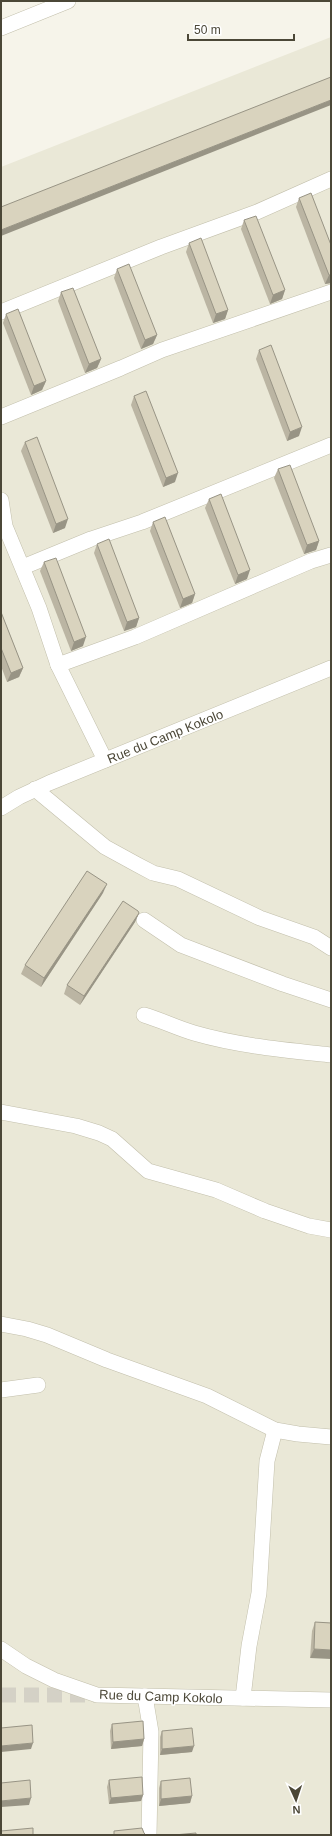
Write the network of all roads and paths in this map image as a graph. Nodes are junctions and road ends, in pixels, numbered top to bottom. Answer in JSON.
{"nodes":[{"id":1,"x":68,"y":1,"type":"edge"},
{"id":2,"x":1,"y":28,"type":"edge"},
{"id":3,"x":331,"y":179,"type":"edge"},
{"id":4,"x":331,"y":292,"type":"edge"},
{"id":5,"x":1,"y":312,"type":"edge"},
{"id":6,"x":1,"y":417,"type":"edge"},
{"id":7,"x":331,"y":446,"type":"edge"},
{"id":8,"x":1,"y":500,"type":"edge"},
{"id":9,"x":331,"y":555,"type":"edge"},
{"id":10,"x":23,"y":567,"type":"junction"},
{"id":11,"x":58,"y":664,"type":"junction"},
{"id":12,"x":331,"y":668,"type":"edge"},
{"id":13,"x":105,"y":760,"type":"junction"},
{"id":14,"x":36,"y":789,"type":"junction"},
{"id":15,"x":1,"y":808,"type":"edge"},
{"id":16,"x":144,"y":920,"type":"dead end"},
{"id":17,"x":331,"y":948,"type":"edge"},
{"id":18,"x":331,"y":1000,"type":"edge"},
{"id":19,"x":144,"y":1015,"type":"dead end"},
{"id":20,"x":331,"y":1055,"type":"edge"},
{"id":21,"x":1,"y":1112,"type":"edge"},
{"id":22,"x":331,"y":1230,"type":"edge"},
{"id":23,"x":1,"y":1324,"type":"edge"},
{"id":24,"x":38,"y":1385,"type":"dead end"},
{"id":25,"x":1,"y":1390,"type":"edge"},
{"id":26,"x":275,"y":1430,"type":"junction"},
{"id":27,"x":331,"y":1437,"type":"edge"},
{"id":28,"x":1,"y":1649,"type":"edge"},
{"id":29,"x":145,"y":1696,"type":"junction"},
{"id":30,"x":243,"y":1698,"type":"junction"},
{"id":31,"x":331,"y":1700,"type":"edge"},
{"id":32,"x":149,"y":1835,"type":"edge"}],
"edges":[{"from":1,"to":2,"type":"street"},
{"from":3,"to":5,"type":"street"},
{"from":4,"to":6,"type":"street"},
{"from":7,"to":10,"type":"street"},
{"from":8,"to":10,"type":"street"},
{"from":9,"to":11,"type":"street"},
{"from":10,"to":11,"type":"street"},
{"from":11,"to":13,"type":"street"},
{"from":12,"to":13,"type":"street","name":"Rue du Camp Kokolo"},
{"from":13,"to":14,"type":"street","name":"Rue du Camp Kokolo"},
{"from":14,"to":15,"type":"street","name":"Rue du Camp Kokolo"},
{"from":14,"to":17,"type":"street"},
{"from":16,"to":18,"type":"street"},
{"from":19,"to":20,"type":"street"},
{"from":21,"to":22,"type":"street"},
{"from":23,"to":26,"type":"street"},
{"from":24,"to":25,"type":"street"},
{"from":26,"to":27,"type":"street"},
{"from":26,"to":30,"type":"street"},
{"from":28,"to":29,"type":"street","name":"Rue du Camp Kokolo"},
{"from":29,"to":30,"type":"street","name":"Rue du Camp Kokolo"},
{"from":29,"to":32,"type":"street"},
{"from":30,"to":31,"type":"street","name":"Rue du Camp Kokolo"}]}
